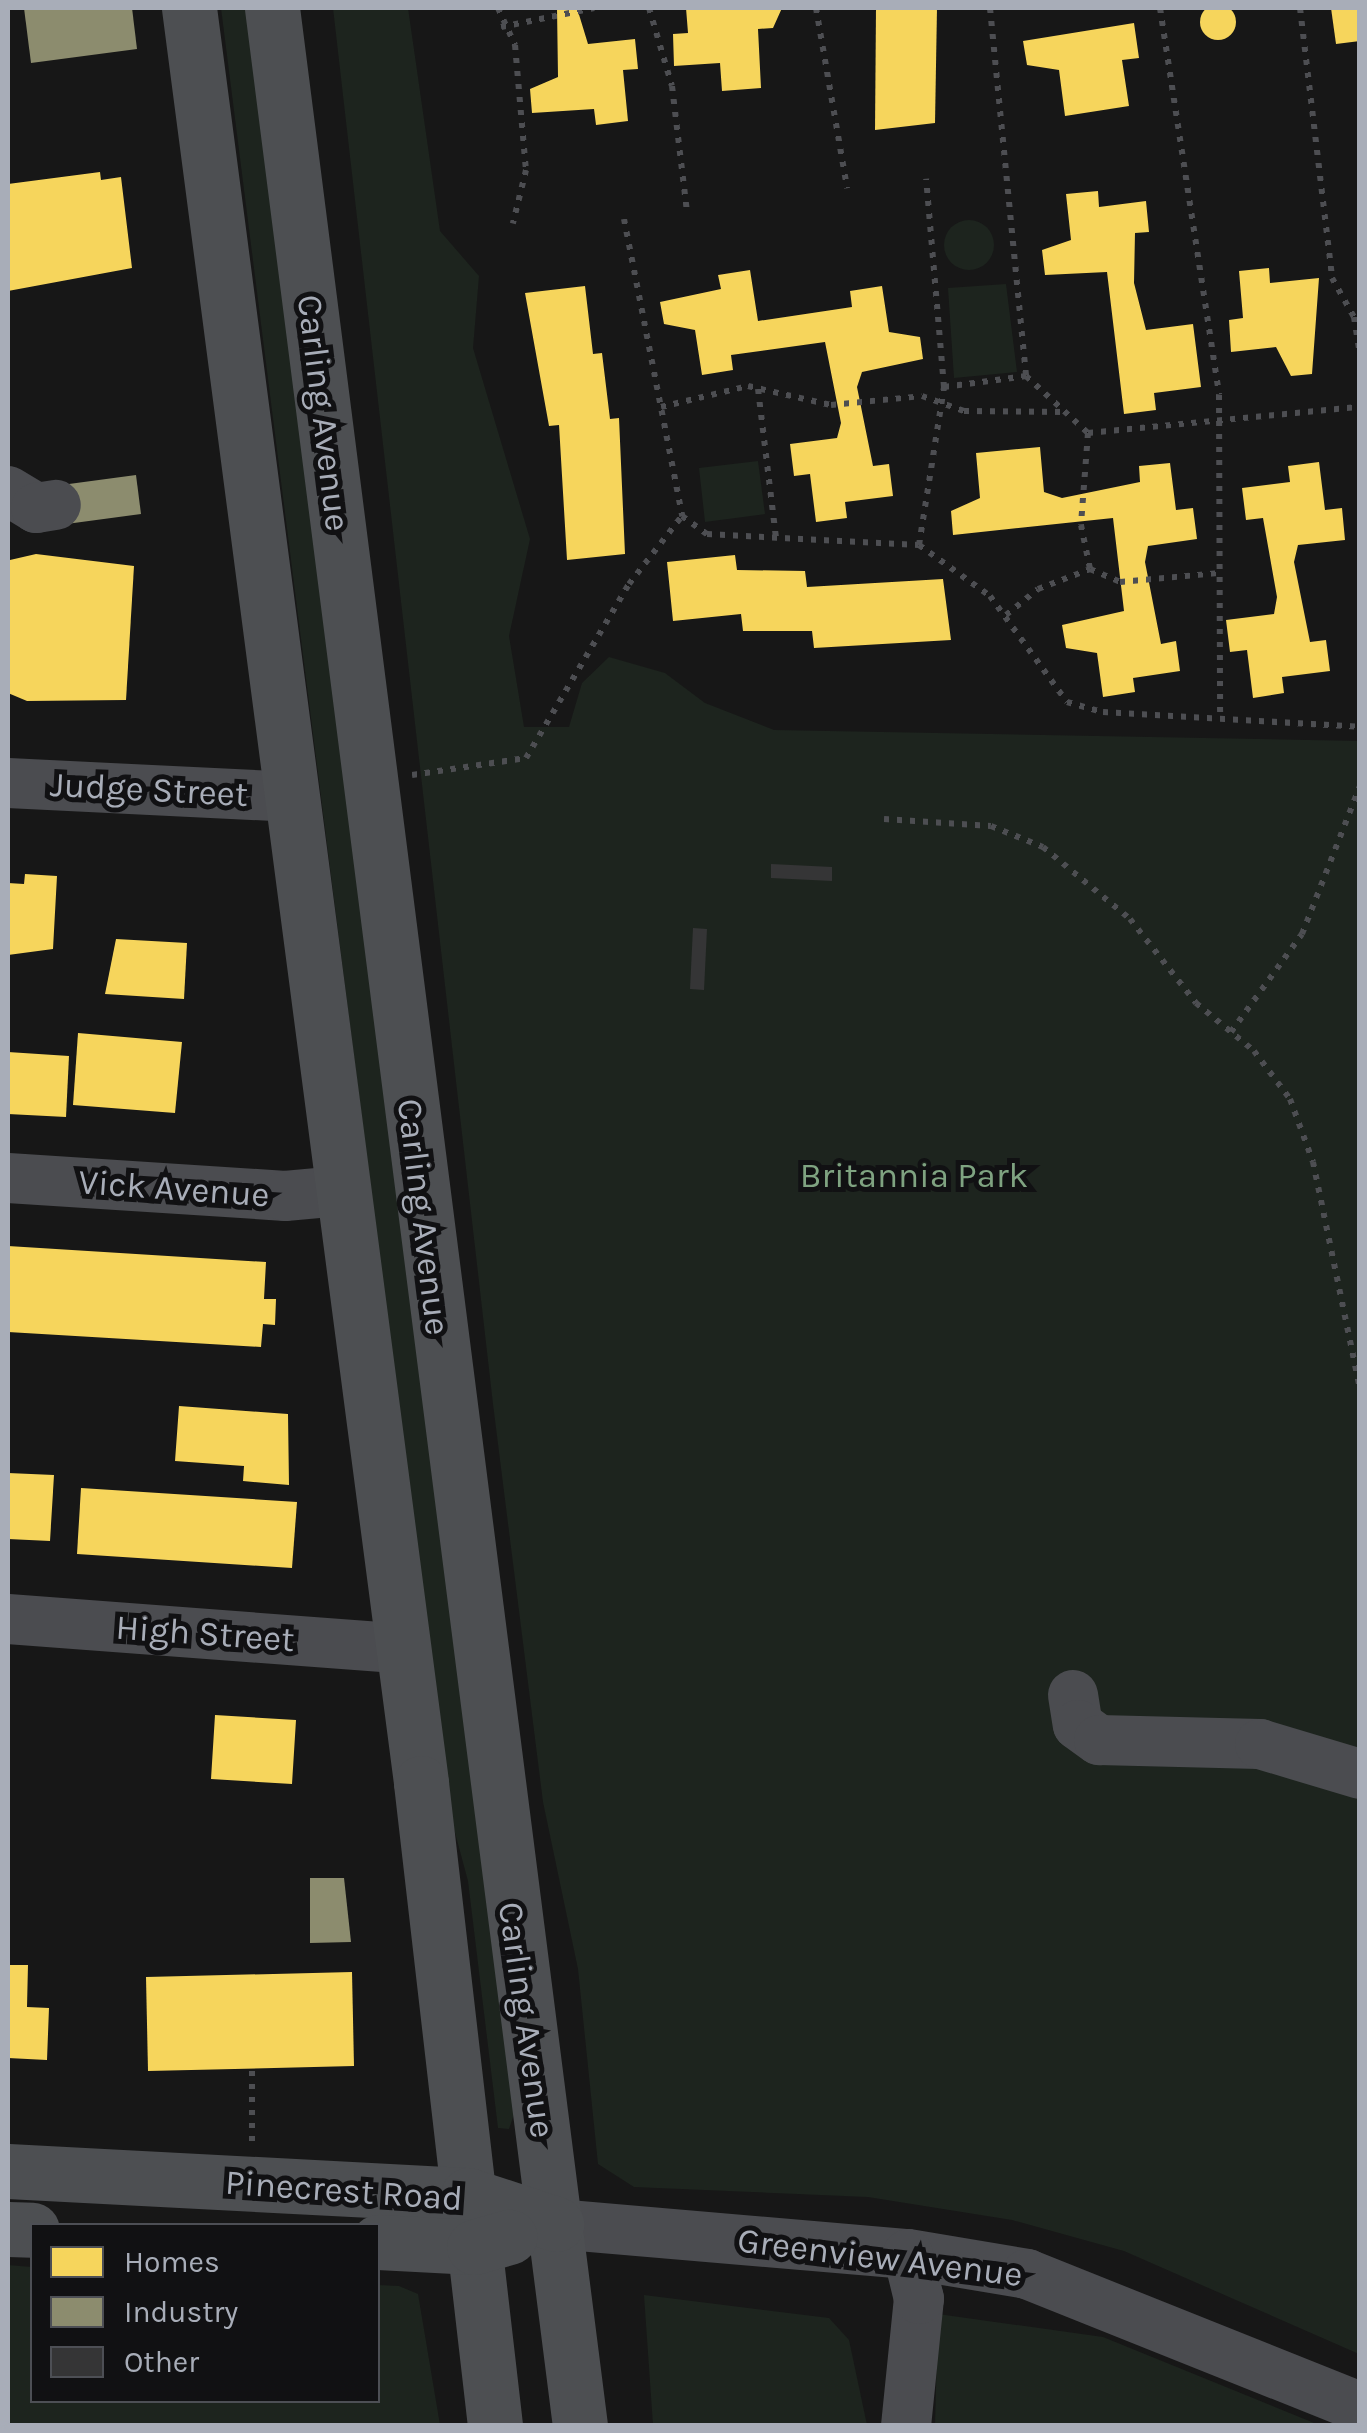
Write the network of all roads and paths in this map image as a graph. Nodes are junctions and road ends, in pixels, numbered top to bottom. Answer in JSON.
{"nodes":[{"id":1,"x":189,"y":8,"type":"edge"},
{"id":2,"x":272,"y":8,"type":"edge"},
{"id":3,"x":498,"y":8,"type":"edge"},
{"id":4,"x":594,"y":8,"type":"edge"},
{"id":5,"x":649,"y":8,"type":"edge"},
{"id":6,"x":816,"y":8,"type":"edge"},
{"id":7,"x":990,"y":8,"type":"edge"},
{"id":8,"x":1160,"y":8,"type":"edge"},
{"id":9,"x":1300,"y":8,"type":"edge"},
{"id":10,"x":501,"y":28,"type":"junction"},
{"id":11,"x":926,"y":179,"type":"dead end"},
{"id":12,"x":846,"y":188,"type":"dead end"},
{"id":13,"x":688,"y":212,"type":"dead end"},
{"id":14,"x":624,"y":219,"type":"dead end"},
{"id":15,"x":513,"y":223,"type":"dead end"},
{"id":16,"x":1360,"y":356,"type":"edge"},
{"id":17,"x":1026,"y":376,"type":"junction"},
{"id":18,"x":944,"y":387,"type":"junction"},
{"id":19,"x":758,"y":388,"type":"junction"},
{"id":20,"x":942,"y":404,"type":"junction"},
{"id":21,"x":1360,"y":407,"type":"edge"},
{"id":22,"x":661,"y":408,"type":"junction"},
{"id":23,"x":1065,"y":412,"type":"junction"},
{"id":24,"x":1214,"y":422,"type":"junction"},
{"id":25,"x":1088,"y":433,"type":"junction"},
{"id":26,"x":8,"y":491,"type":"edge"},
{"id":27,"x":56,"y":505,"type":"dead end"},
{"id":28,"x":682,"y":516,"type":"junction"},
{"id":29,"x":776,"y":538,"type":"junction"},
{"id":30,"x":919,"y":546,"type":"junction"},
{"id":31,"x":1090,"y":569,"type":"junction"},
{"id":32,"x":1218,"y":573,"type":"junction"},
{"id":33,"x":1006,"y":615,"type":"junction"},
{"id":34,"x":1220,"y":715,"type":"junction"},
{"id":35,"x":1360,"y":727,"type":"edge"},
{"id":36,"x":409,"y":775,"type":"dead end"},
{"id":37,"x":8,"y":783,"type":"edge"},
{"id":38,"x":1360,"y":786,"type":"edge"},
{"id":39,"x":290,"y":797,"type":"junction"},
{"id":40,"x":884,"y":819,"type":"dead end"},
{"id":41,"x":1231,"y":1032,"type":"junction"},
{"id":42,"x":8,"y":1178,"type":"edge"},
{"id":43,"x":340,"y":1191,"type":"junction"},
{"id":44,"x":1360,"y":1389,"type":"edge"},
{"id":45,"x":8,"y":1619,"type":"edge"},
{"id":46,"x":403,"y":1649,"type":"junction"},
{"id":47,"x":1074,"y":1695,"type":"dead end"},
{"id":48,"x":1360,"y":1774,"type":"edge"},
{"id":49,"x":252,"y":2068,"type":"dead end"},
{"id":50,"x":252,"y":2158,"type":"dead end"},
{"id":51,"x":8,"y":2171,"type":"edge"},
{"id":52,"x":471,"y":2221,"type":"junction"},
{"id":53,"x":556,"y":2224,"type":"junction"},
{"id":54,"x":380,"y":2242,"type":"edge"},
{"id":55,"x":908,"y":2254,"type":"junction"},
{"id":56,"x":1360,"y":2407,"type":"edge"},
{"id":57,"x":906,"y":2417,"type":"edge"},
{"id":58,"x":495,"y":2426,"type":"edge"},
{"id":59,"x":580,"y":2426,"type":"edge"}],
"edges":[{"from":1,"to":39,"type":"main road"},
{"from":2,"to":53,"type":"main road","name":"Carling Avenue"},
{"from":3,"to":10,"type":"path"},
{"from":4,"to":10,"type":"path"},
{"from":5,"to":13,"type":"path"},
{"from":6,"to":12,"type":"path"},
{"from":7,"to":17,"type":"path"},
{"from":8,"to":24,"type":"path"},
{"from":9,"to":16,"type":"path"},
{"from":10,"to":15,"type":"path"},
{"from":11,"to":18,"type":"path"},
{"from":14,"to":22,"type":"path"},
{"from":17,"to":18,"type":"path"},
{"from":17,"to":23,"type":"path"},
{"from":18,"to":20,"type":"path"},
{"from":19,"to":20,"type":"path"},
{"from":19,"to":22,"type":"path"},
{"from":19,"to":29,"type":"path"},
{"from":20,"to":23,"type":"path"},
{"from":20,"to":30,"type":"path"},
{"from":21,"to":24,"type":"path"},
{"from":22,"to":28,"type":"path"},
{"from":23,"to":25,"type":"path"},
{"from":24,"to":25,"type":"path"},
{"from":24,"to":32,"type":"path"},
{"from":25,"to":31,"type":"path"},
{"from":26,"to":27,"type":"street"},
{"from":28,"to":29,"type":"path"},
{"from":28,"to":36,"type":"path"},
{"from":29,"to":30,"type":"path"},
{"from":30,"to":33,"type":"path"},
{"from":31,"to":32,"type":"path"},
{"from":31,"to":33,"type":"path"},
{"from":32,"to":34,"type":"path"},
{"from":33,"to":34,"type":"path"},
{"from":34,"to":35,"type":"path"},
{"from":37,"to":39,"type":"street","name":"Judge Street"},
{"from":38,"to":41,"type":"path"},
{"from":39,"to":43,"type":"main road"},
{"from":40,"to":41,"type":"path"},
{"from":41,"to":44,"type":"path"},
{"from":42,"to":43,"type":"street","name":"Vick Avenue"},
{"from":43,"to":46,"type":"main road"},
{"from":45,"to":46,"type":"street","name":"High Street"},
{"from":46,"to":52,"type":"main road"},
{"from":47,"to":48,"type":"street"},
{"from":49,"to":50,"type":"path"},
{"from":51,"to":52,"type":"main road","name":"Pinecrest Road"},
{"from":52,"to":53,"type":"main road","name":"Pinecrest Road"},
{"from":52,"to":54,"type":"main road","name":"Pinecrest Road"},
{"from":52,"to":58,"type":"main road"},
{"from":53,"to":55,"type":"street","name":"Greenview Avenue"},
{"from":53,"to":59,"type":"main road","name":"Carling Avenue"},
{"from":55,"to":56,"type":"street","name":"Greenview Avenue"},
{"from":55,"to":57,"type":"street"}]}
